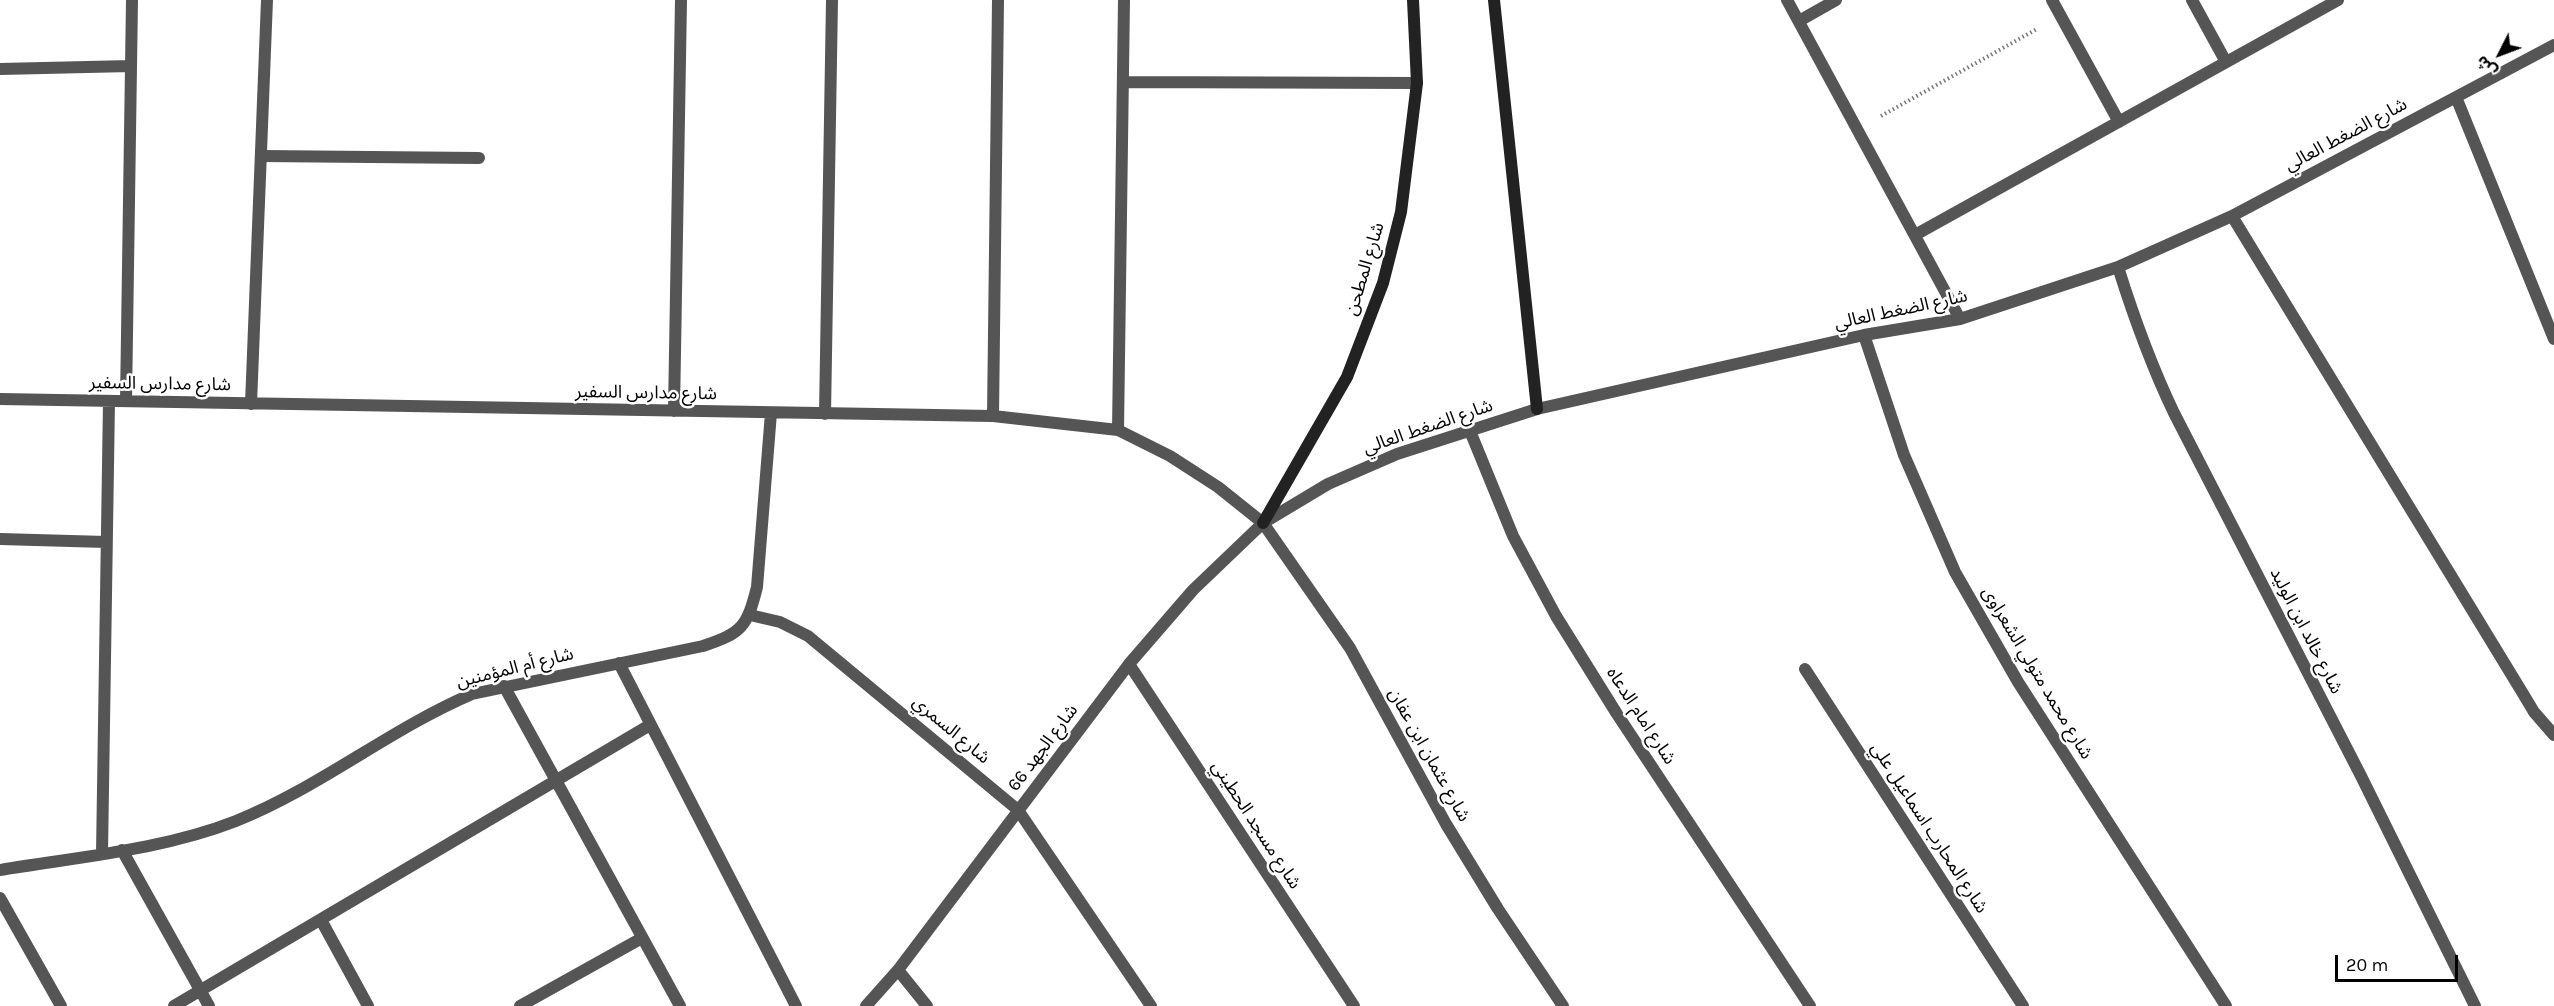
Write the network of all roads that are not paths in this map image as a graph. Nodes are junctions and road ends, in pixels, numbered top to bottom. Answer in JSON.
{"nodes":[{"id":1,"x":132,"y":0,"type":"edge"},
{"id":2,"x":267,"y":0,"type":"edge"},
{"id":3,"x":681,"y":0,"type":"edge"},
{"id":4,"x":832,"y":0,"type":"edge"},
{"id":5,"x":998,"y":0,"type":"edge"},
{"id":6,"x":1124,"y":0,"type":"edge"},
{"id":7,"x":1413,"y":0,"type":"edge"},
{"id":8,"x":1494,"y":0,"type":"edge"},
{"id":9,"x":1787,"y":0,"type":"edge"},
{"id":10,"x":1836,"y":0,"type":"edge"},
{"id":11,"x":2052,"y":0,"type":"edge"},
{"id":12,"x":2192,"y":0,"type":"edge"},
{"id":13,"x":2337,"y":0,"type":"edge"},
{"id":14,"x":1798,"y":21,"type":"junction"},
{"id":15,"x":2554,"y":45,"type":"edge"},
{"id":16,"x":2226,"y":62,"type":"junction"},
{"id":17,"x":131,"y":66,"type":"junction"},
{"id":18,"x":0,"y":69,"type":"edge"},
{"id":19,"x":1123,"y":82,"type":"junction"},
{"id":20,"x":1417,"y":83,"type":"junction"},
{"id":21,"x":2456,"y":97,"type":"junction"},
{"id":22,"x":2119,"y":122,"type":"junction"},
{"id":23,"x":261,"y":156,"type":"junction"},
{"id":24,"x":479,"y":158,"type":"dead end"},
{"id":25,"x":2232,"y":216,"type":"junction"},
{"id":26,"x":1915,"y":235,"type":"junction"},
{"id":27,"x":2118,"y":267,"type":"junction"},
{"id":28,"x":1960,"y":319,"type":"junction"},
{"id":29,"x":1864,"y":335,"type":"junction"},
{"id":30,"x":2554,"y":339,"type":"edge"},
{"id":31,"x":0,"y":399,"type":"edge"},
{"id":32,"x":109,"y":401,"type":"junction"},
{"id":33,"x":126,"y":401,"type":"junction"},
{"id":34,"x":251,"y":404,"type":"junction"},
{"id":35,"x":1537,"y":409,"type":"junction"},
{"id":36,"x":675,"y":411,"type":"junction"},
{"id":37,"x":771,"y":413,"type":"junction"},
{"id":38,"x":825,"y":414,"type":"junction"},
{"id":39,"x":993,"y":416,"type":"junction"},
{"id":40,"x":1118,"y":430,"type":"junction"},
{"id":41,"x":1470,"y":431,"type":"junction"},
{"id":42,"x":1263,"y":523,"type":"junction"},
{"id":43,"x":0,"y":540,"type":"edge"},
{"id":44,"x":106,"y":542,"type":"junction"},
{"id":45,"x":750,"y":615,"type":"junction"},
{"id":46,"x":619,"y":663,"type":"junction"},
{"id":47,"x":1128,"y":664,"type":"junction"},
{"id":48,"x":1805,"y":669,"type":"dead end"},
{"id":49,"x":504,"y":686,"type":"junction"},
{"id":50,"x":650,"y":725,"type":"junction"},
{"id":51,"x":2554,"y":735,"type":"edge"},
{"id":52,"x":556,"y":780,"type":"junction"},
{"id":53,"x":1018,"y":810,"type":"junction"},
{"id":54,"x":122,"y":850,"type":"junction"},
{"id":55,"x":102,"y":853,"type":"junction"},
{"id":56,"x":0,"y":870,"type":"edge"},
{"id":57,"x":0,"y":898,"type":"edge"},
{"id":58,"x":321,"y":920,"type":"junction"},
{"id":59,"x":642,"y":938,"type":"junction"},
{"id":60,"x":898,"y":970,"type":"junction"},
{"id":61,"x":200,"y":991,"type":"junction"},
{"id":62,"x":61,"y":1006,"type":"edge"},
{"id":63,"x":174,"y":1006,"type":"edge"},
{"id":64,"x":208,"y":1006,"type":"edge"},
{"id":65,"x":368,"y":1006,"type":"edge"},
{"id":66,"x":520,"y":1006,"type":"edge"},
{"id":67,"x":680,"y":1006,"type":"edge"},
{"id":68,"x":796,"y":1006,"type":"edge"},
{"id":69,"x":866,"y":1006,"type":"edge"},
{"id":70,"x":927,"y":1006,"type":"edge"},
{"id":71,"x":1151,"y":1006,"type":"edge"},
{"id":72,"x":1354,"y":1006,"type":"edge"},
{"id":73,"x":1563,"y":1006,"type":"edge"},
{"id":74,"x":1810,"y":1006,"type":"edge"},
{"id":75,"x":2023,"y":1006,"type":"edge"},
{"id":76,"x":2226,"y":1006,"type":"edge"},
{"id":77,"x":2475,"y":1006,"type":"edge"}],
"edges":[{"from":1,"to":17,"type":"street"},
{"from":2,"to":23,"type":"street"},
{"from":3,"to":36,"type":"street"},
{"from":4,"to":38,"type":"street"},
{"from":5,"to":39,"type":"street"},
{"from":6,"to":19,"type":"street"},
{"from":7,"to":20,"type":"street","name":"شارع المطحن"},
{"from":8,"to":35,"type":"street"},
{"from":9,"to":14,"type":"street"},
{"from":10,"to":14,"type":"street"},
{"from":11,"to":22,"type":"street"},
{"from":12,"to":16,"type":"street"},
{"from":13,"to":16,"type":"street"},
{"from":14,"to":26,"type":"street"},
{"from":15,"to":21,"type":"street","name":"شارع الضغط العالي"},
{"from":16,"to":22,"type":"street"},
{"from":17,"to":18,"type":"street"},
{"from":17,"to":33,"type":"street"},
{"from":19,"to":20,"type":"street"},
{"from":19,"to":40,"type":"street"},
{"from":20,"to":42,"type":"street","name":"شارع المطحن"},
{"from":21,"to":25,"type":"street","name":"شارع الضغط العالي"},
{"from":21,"to":30,"type":"street"},
{"from":22,"to":26,"type":"street"},
{"from":23,"to":24,"type":"street"},
{"from":23,"to":34,"type":"street"},
{"from":25,"to":27,"type":"street","name":"شارع الضغط العالي"},
{"from":25,"to":51,"type":"street"},
{"from":26,"to":28,"type":"street"},
{"from":27,"to":28,"type":"street","name":"شارع الضغط العالي"},
{"from":27,"to":77,"type":"street","name":"شارع خالد ابن الوليد"},
{"from":28,"to":29,"type":"street","name":"شارع الضغط العالي"},
{"from":29,"to":35,"type":"street","name":"شارع الضغط العالي"},
{"from":29,"to":76,"type":"street","name":"شارع محمد متولي الشعراوى"},
{"from":31,"to":32,"type":"street","name":"شارع مدارس السفير"},
{"from":32,"to":33,"type":"street","name":"شارع مدارس السفير"},
{"from":32,"to":44,"type":"street"},
{"from":33,"to":34,"type":"street","name":"شارع مدارس السفير"},
{"from":34,"to":36,"type":"street","name":"شارع مدارس السفير"},
{"from":35,"to":41,"type":"street","name":"شارع الضغط العالي"},
{"from":36,"to":37,"type":"street","name":"شارع مدارس السفير"},
{"from":37,"to":38,"type":"street","name":"شارع مدارس السفير"},
{"from":37,"to":45,"type":"street","name":"شارع أم المؤمنين"},
{"from":38,"to":39,"type":"street","name":"شارع مدارس السفير"},
{"from":39,"to":40,"type":"street","name":"شارع مدارس السفير"},
{"from":40,"to":42,"type":"street","name":"شارع مدارس السفير"},
{"from":41,"to":42,"type":"street","name":"شارع الضغط العالي"},
{"from":41,"to":74,"type":"street","name":"شارع امام الدعاه"},
{"from":42,"to":47,"type":"street","name":"شارع الجهد 66"},
{"from":42,"to":73,"type":"street","name":"شارع عثمان ابن عفان"},
{"from":43,"to":44,"type":"street"},
{"from":44,"to":55,"type":"street"},
{"from":45,"to":46,"type":"street","name":"شارع أم المؤمنين"},
{"from":45,"to":53,"type":"street","name":"شارع السمري"},
{"from":46,"to":49,"type":"street","name":"شارع أم المؤمنين"},
{"from":46,"to":50,"type":"street"},
{"from":47,"to":53,"type":"street","name":"شارع الجهد 66"},
{"from":47,"to":72,"type":"street","name":"شارع مسجد الحطيني"},
{"from":48,"to":75,"type":"street","name":"شارع المحارب اسماعيل علي"},
{"from":49,"to":52,"type":"street"},
{"from":49,"to":54,"type":"street","name":"شارع أم المؤمنين"},
{"from":50,"to":52,"type":"street"},
{"from":50,"to":68,"type":"street"},
{"from":52,"to":58,"type":"street"},
{"from":52,"to":59,"type":"street"},
{"from":53,"to":60,"type":"street","name":"شارع الجهد 66"},
{"from":53,"to":71,"type":"street","name":"شارع السمري"},
{"from":54,"to":55,"type":"street","name":"شارع أم المؤمنين"},
{"from":54,"to":61,"type":"street"},
{"from":55,"to":56,"type":"street","name":"شارع أم المؤمنين"},
{"from":57,"to":62,"type":"street"},
{"from":58,"to":61,"type":"street"},
{"from":58,"to":65,"type":"street"},
{"from":59,"to":66,"type":"street"},
{"from":59,"to":67,"type":"street"},
{"from":60,"to":69,"type":"street","name":"شارع الجهد 66"},
{"from":60,"to":70,"type":"street"},
{"from":61,"to":63,"type":"street"},
{"from":61,"to":64,"type":"street"}]}
